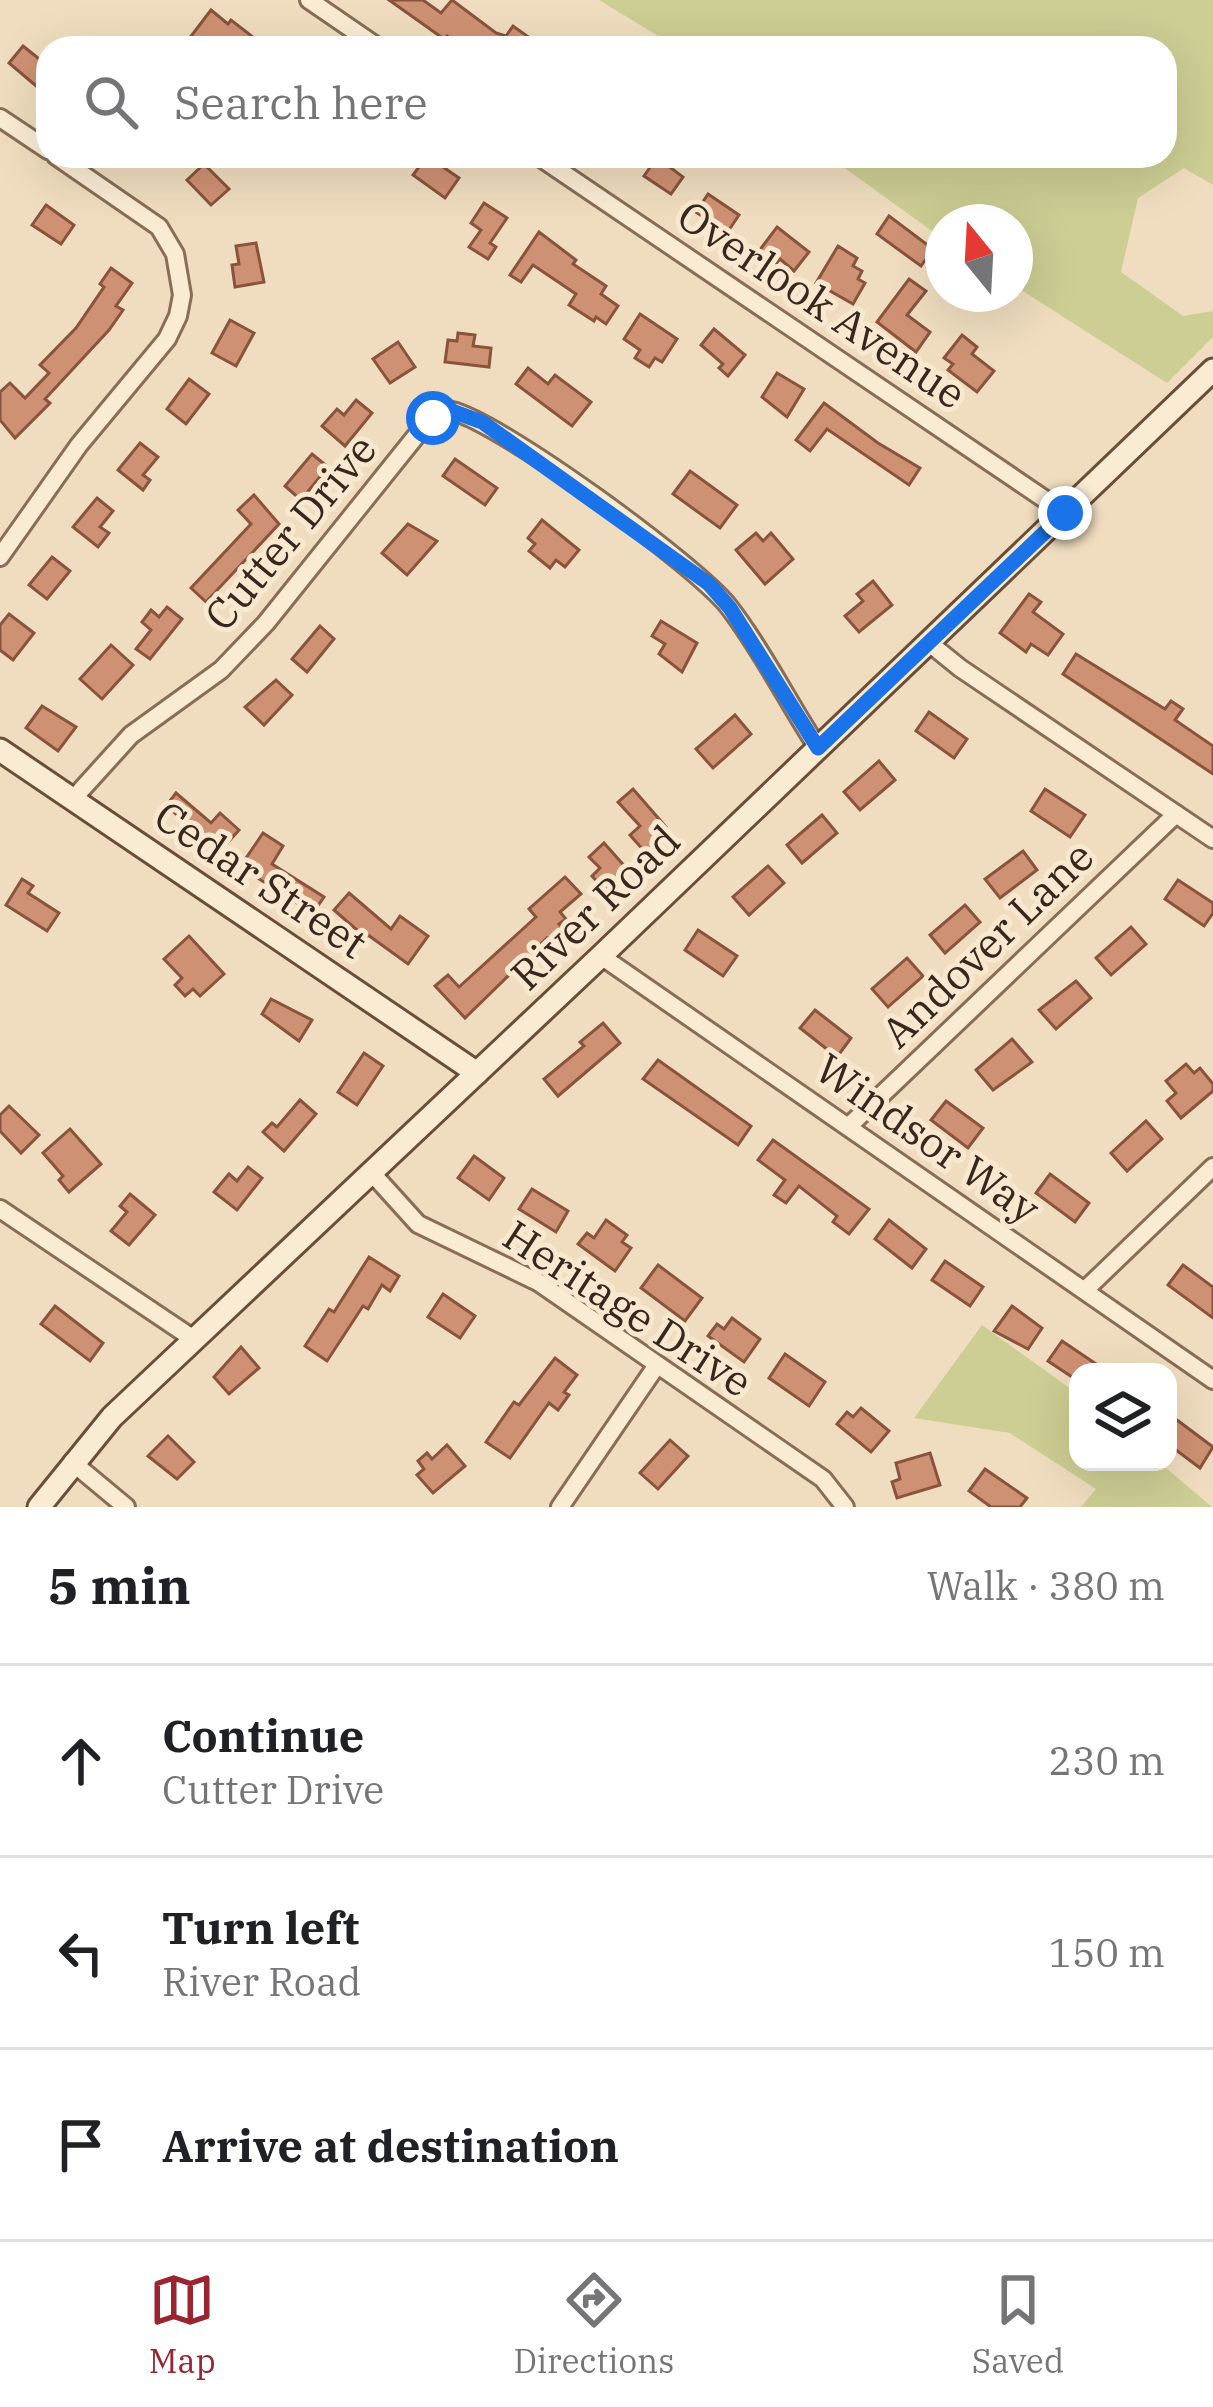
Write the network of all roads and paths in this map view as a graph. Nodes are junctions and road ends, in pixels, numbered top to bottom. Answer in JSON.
{"nodes":[{"id":1,"x":309,"y":0,"type":"edge"},
{"id":2,"x":362,"y":36,"type":"edge"},
{"id":3,"x":0,"y":118,"type":"edge"},
{"id":4,"x":36,"y":143,"type":"edge"},
{"id":5,"x":73,"y":168,"type":"edge"},
{"id":6,"x":556,"y":168,"type":"edge"},
{"id":7,"x":1213,"y":370,"type":"edge"},
{"id":8,"x":1065,"y":513,"type":"junction"},
{"id":9,"x":0,"y":557,"type":"edge"},
{"id":10,"x":928,"y":642,"type":"junction"},
{"id":11,"x":818,"y":748,"type":"junction"},
{"id":12,"x":0,"y":750,"type":"edge"},
{"id":13,"x":73,"y":799,"type":"junction"},
{"id":14,"x":1176,"y":814,"type":"junction"},
{"id":15,"x":1213,"y":838,"type":"edge"},
{"id":16,"x":601,"y":956,"type":"junction"},
{"id":17,"x":477,"y":1072,"type":"junction"},
{"id":18,"x":849,"y":1126,"type":"junction"},
{"id":19,"x":1213,"y":1167,"type":"edge"},
{"id":20,"x":371,"y":1172,"type":"junction"},
{"id":21,"x":0,"y":1209,"type":"edge"},
{"id":22,"x":1085,"y":1290,"type":"junction"},
{"id":23,"x":195,"y":1340,"type":"junction"},
{"id":24,"x":657,"y":1364,"type":"junction"},
{"id":25,"x":1213,"y":1380,"type":"edge"},
{"id":26,"x":72,"y":1462,"type":"junction"},
{"id":27,"x":39,"y":1507,"type":"edge"},
{"id":28,"x":125,"y":1507,"type":"edge"},
{"id":29,"x":560,"y":1507,"type":"edge"},
{"id":30,"x":845,"y":1507,"type":"edge"}],
"edges":[{"from":1,"to":2,"type":"street"},
{"from":3,"to":4,"type":"street"},
{"from":5,"to":9,"type":"street"},
{"from":6,"to":8,"type":"street","name":"Overlook Avenue"},
{"from":7,"to":8,"type":"street","name":"River Road"},
{"from":8,"to":10,"type":"street","name":"River Road"},
{"from":10,"to":11,"type":"street","name":"River Road"},
{"from":10,"to":14,"type":"street"},
{"from":11,"to":13,"type":"street","name":"Cutter Drive"},
{"from":11,"to":16,"type":"street","name":"River Road"},
{"from":12,"to":13,"type":"street","name":"Cedar Street"},
{"from":13,"to":17,"type":"street","name":"Cedar Street"},
{"from":14,"to":15,"type":"street"},
{"from":14,"to":18,"type":"street","name":"Andover Lane"},
{"from":16,"to":17,"type":"street","name":"River Road"},
{"from":16,"to":18,"type":"street","name":"Windsor Way"},
{"from":17,"to":20,"type":"street","name":"River Road"},
{"from":18,"to":22,"type":"street","name":"Windsor Way"},
{"from":19,"to":22,"type":"street"},
{"from":20,"to":23,"type":"street","name":"River Road"},
{"from":20,"to":24,"type":"street","name":"Heritage Drive"},
{"from":21,"to":23,"type":"street"},
{"from":22,"to":25,"type":"street","name":"Windsor Way"},
{"from":23,"to":26,"type":"street","name":"River Road"},
{"from":24,"to":29,"type":"street"},
{"from":24,"to":30,"type":"street","name":"Heritage Drive"},
{"from":26,"to":27,"type":"street","name":"River Road"},
{"from":26,"to":28,"type":"street"}]}
